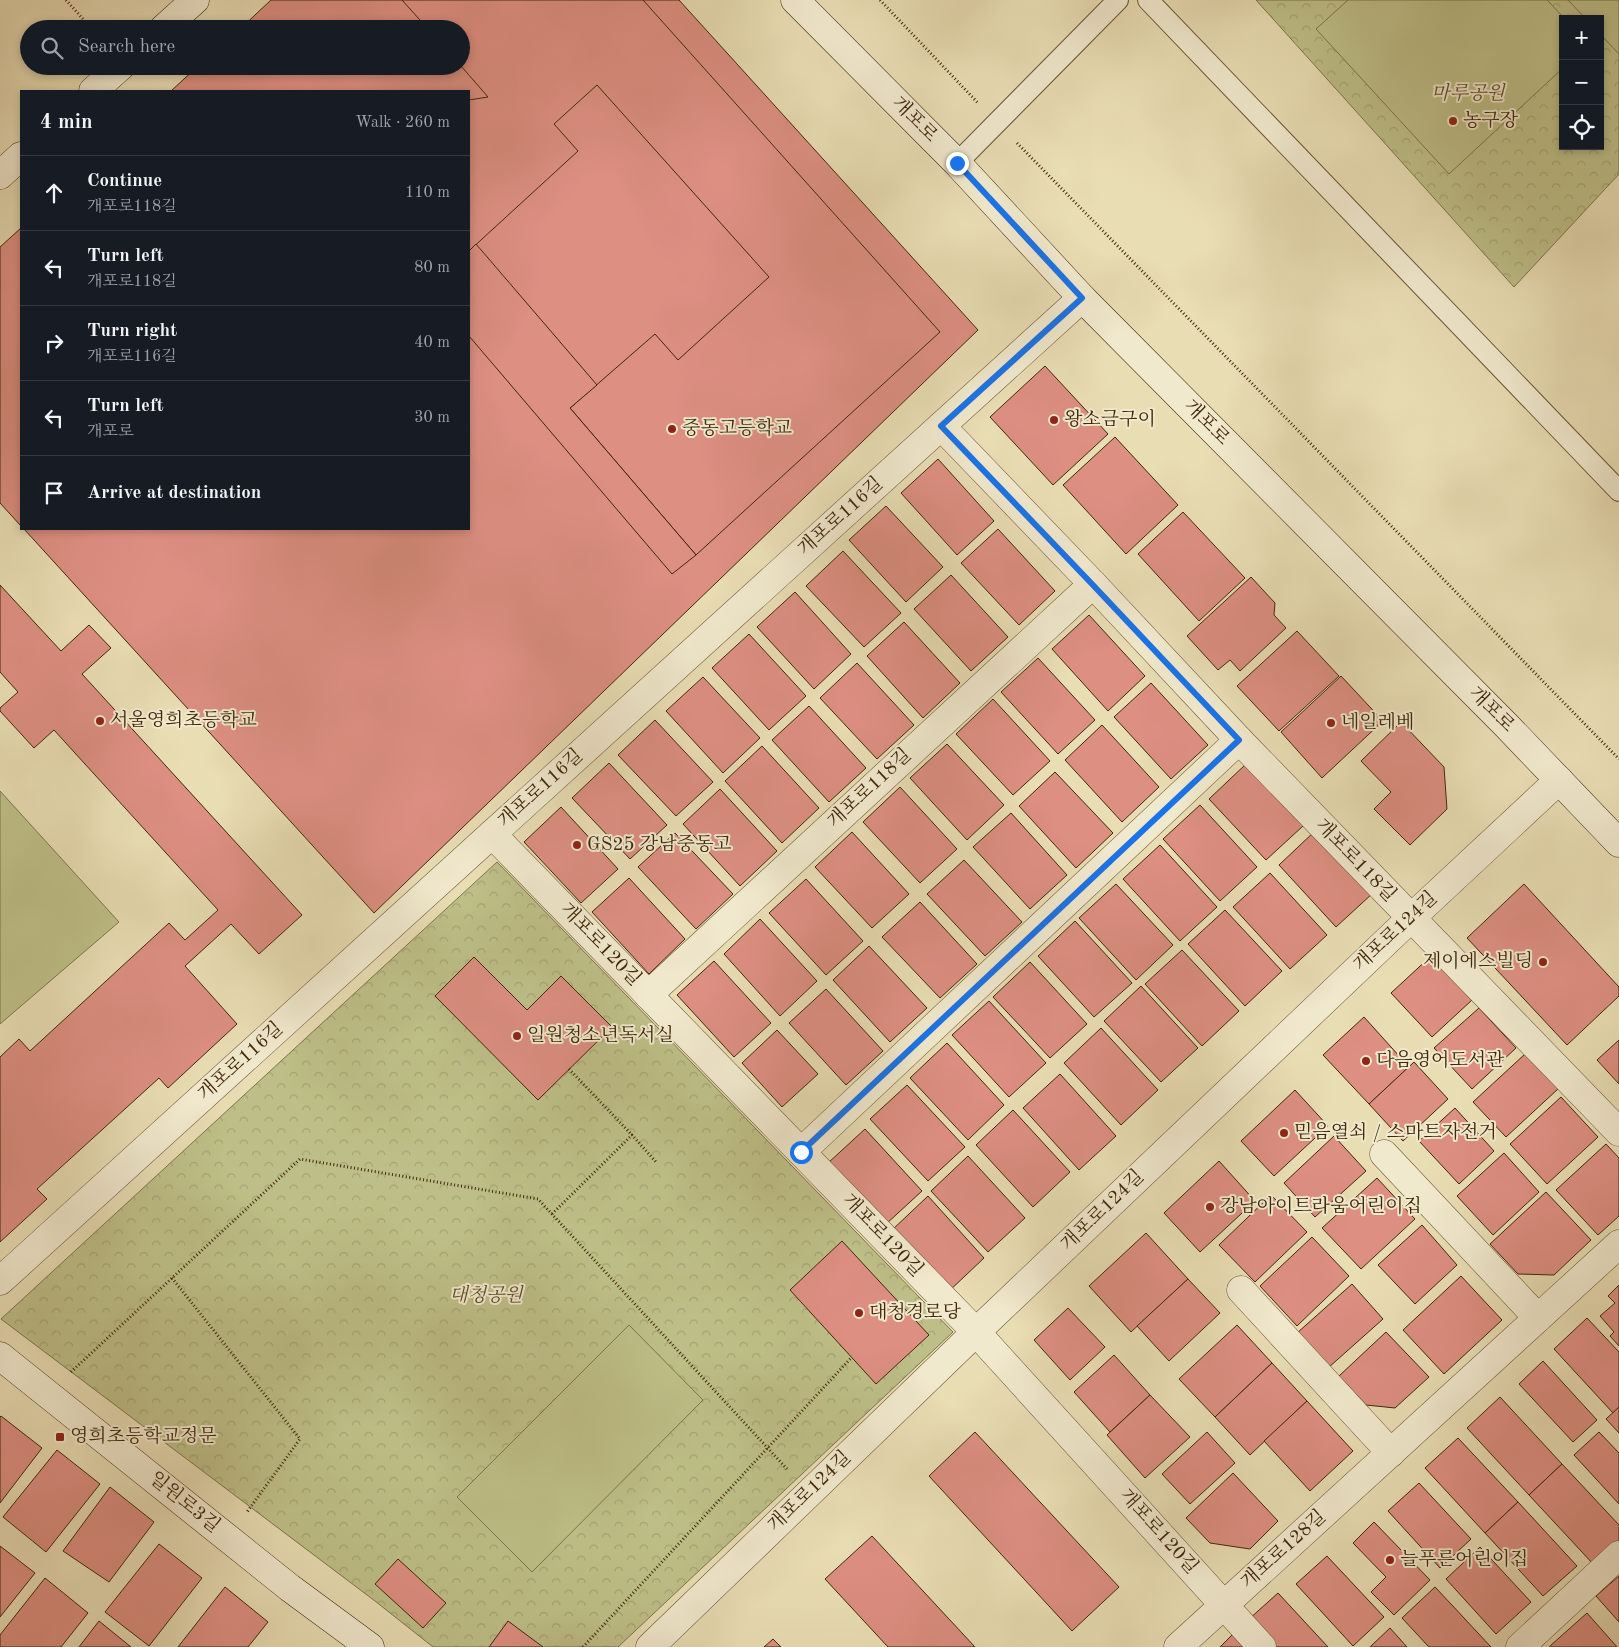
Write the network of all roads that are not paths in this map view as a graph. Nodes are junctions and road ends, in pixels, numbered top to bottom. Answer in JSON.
{"nodes":[{"id":1,"x":194,"y":0,"type":"edge"},
{"id":2,"x":795,"y":0,"type":"edge"},
{"id":3,"x":1118,"y":0,"type":"edge"},
{"id":4,"x":1148,"y":0,"type":"edge"},
{"id":5,"x":172,"y":20,"type":"edge"},
{"id":6,"x":111,"y":75,"type":"edge"},
{"id":7,"x":94,"y":90,"type":"edge"},
{"id":8,"x":20,"y":157,"type":"edge"},
{"id":9,"x":957,"y":163,"type":"junction"},
{"id":10,"x":0,"y":175,"type":"edge"},
{"id":11,"x":1082,"y":298,"type":"junction"},
{"id":12,"x":941,"y":426,"type":"junction"},
{"id":13,"x":1619,"y":491,"type":"edge"},
{"id":14,"x":1092,"y":584,"type":"junction"},
{"id":15,"x":1239,"y":740,"type":"junction"},
{"id":16,"x":1559,"y":780,"type":"junction"},
{"id":17,"x":492,"y":834,"type":"junction"},
{"id":18,"x":1619,"y":843,"type":"edge"},
{"id":19,"x":1411,"y":918,"type":"junction"},
{"id":20,"x":648,"y":995,"type":"junction"},
{"id":21,"x":1619,"y":1132,"type":"edge"},
{"id":22,"x":801,"y":1152,"type":"junction"},
{"id":23,"x":1384,"y":1154,"type":"dead end"},
{"id":24,"x":1619,"y":1244,"type":"edge"},
{"id":25,"x":0,"y":1281,"type":"edge"},
{"id":26,"x":1241,"y":1290,"type":"dead end"},
{"id":27,"x":1538,"y":1318,"type":"junction"},
{"id":28,"x":976,"y":1332,"type":"junction"},
{"id":29,"x":0,"y":1356,"type":"edge"},
{"id":30,"x":1391,"y":1453,"type":"junction"},
{"id":31,"x":1619,"y":1555,"type":"edge"},
{"id":32,"x":1224,"y":1605,"type":"junction"},
{"id":33,"x":370,"y":1647,"type":"edge"},
{"id":34,"x":650,"y":1647,"type":"edge"},
{"id":35,"x":1178,"y":1647,"type":"edge"},
{"id":36,"x":1262,"y":1647,"type":"edge"},
{"id":37,"x":1520,"y":1647,"type":"edge"}],
"edges":[{"from":1,"to":5,"type":"street"},
{"from":2,"to":9,"type":"street","name":"개포로"},
{"from":3,"to":9,"type":"lane"},
{"from":4,"to":13,"type":"lane"},
{"from":6,"to":7,"type":"street"},
{"from":8,"to":10,"type":"street"},
{"from":9,"to":11,"type":"street","name":"개포로"},
{"from":11,"to":12,"type":"street","name":"개포로116길"},
{"from":11,"to":16,"type":"street","name":"개포로"},
{"from":12,"to":14,"type":"street","name":"개포로118길"},
{"from":12,"to":17,"type":"street","name":"개포로116길"},
{"from":14,"to":15,"type":"street","name":"개포로118길"},
{"from":14,"to":20,"type":"street","name":"개포로118길"},
{"from":15,"to":19,"type":"street","name":"개포로118길"},
{"from":15,"to":22,"type":"street"},
{"from":16,"to":18,"type":"street","name":"개포로"},
{"from":16,"to":19,"type":"street","name":"개포로124길"},
{"from":17,"to":20,"type":"street","name":"개포로120길"},
{"from":17,"to":25,"type":"street","name":"개포로116길"},
{"from":19,"to":21,"type":"street","name":"개포로118길"},
{"from":19,"to":28,"type":"street","name":"개포로124길"},
{"from":20,"to":22,"type":"street","name":"개포로120길"},
{"from":22,"to":28,"type":"street","name":"개포로120길"},
{"from":23,"to":27,"type":"street"},
{"from":24,"to":27,"type":"street","name":"개포로128길"},
{"from":26,"to":30,"type":"street"},
{"from":27,"to":30,"type":"street","name":"개포로128길"},
{"from":28,"to":32,"type":"street","name":"개포로120길"},
{"from":28,"to":34,"type":"street","name":"개포로124길"},
{"from":29,"to":33,"type":"street","name":"일원로3길"},
{"from":30,"to":32,"type":"street","name":"개포로128길"},
{"from":31,"to":37,"type":"street"},
{"from":32,"to":35,"type":"street","name":"개포로128길"},
{"from":32,"to":36,"type":"street","name":"개포로120길"}]}
